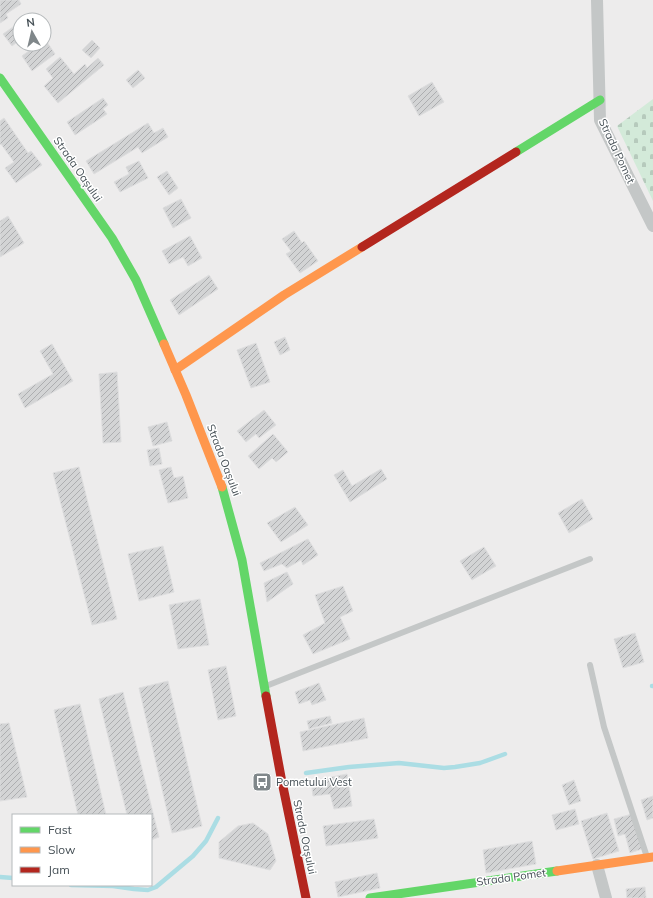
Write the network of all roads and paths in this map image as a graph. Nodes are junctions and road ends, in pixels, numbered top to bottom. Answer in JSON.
{"nodes":[{"id":1,"x":597,"y":0,"type":"edge"},
{"id":2,"x":0,"y":78,"type":"edge"},
{"id":3,"x":600,"y":100,"type":"junction"},
{"id":4,"x":653,"y":226,"type":"edge"},
{"id":5,"x":175,"y":370,"type":"junction"},
{"id":6,"x":590,"y":559,"type":"dead end"},
{"id":7,"x":590,"y":665,"type":"dead end"},
{"id":8,"x":264,"y":686,"type":"junction"},
{"id":9,"x":650,"y":858,"type":"edge"},
{"id":10,"x":597,"y":865,"type":"junction"},
{"id":11,"x":306,"y":898,"type":"edge"},
{"id":12,"x":370,"y":898,"type":"edge"},
{"id":13,"x":606,"y":898,"type":"edge"}],
"edges":[{"from":1,"to":3,"type":"street","name":"Strada Pomet"},
{"from":2,"to":5,"type":"main road","name":"Strada Oașului"},
{"from":3,"to":4,"type":"street","name":"Strada Pomet"},
{"from":3,"to":5,"type":"main road"},
{"from":5,"to":8,"type":"main road","name":"Strada Oașului"},
{"from":6,"to":8,"type":"lane"},
{"from":7,"to":9,"type":"lane"},
{"from":8,"to":11,"type":"main road","name":"Strada Oașului"},
{"from":9,"to":10,"type":"main road","name":"Strada Pomet"},
{"from":10,"to":12,"type":"main road","name":"Strada Pomet"},
{"from":10,"to":13,"type":"street"}]}
